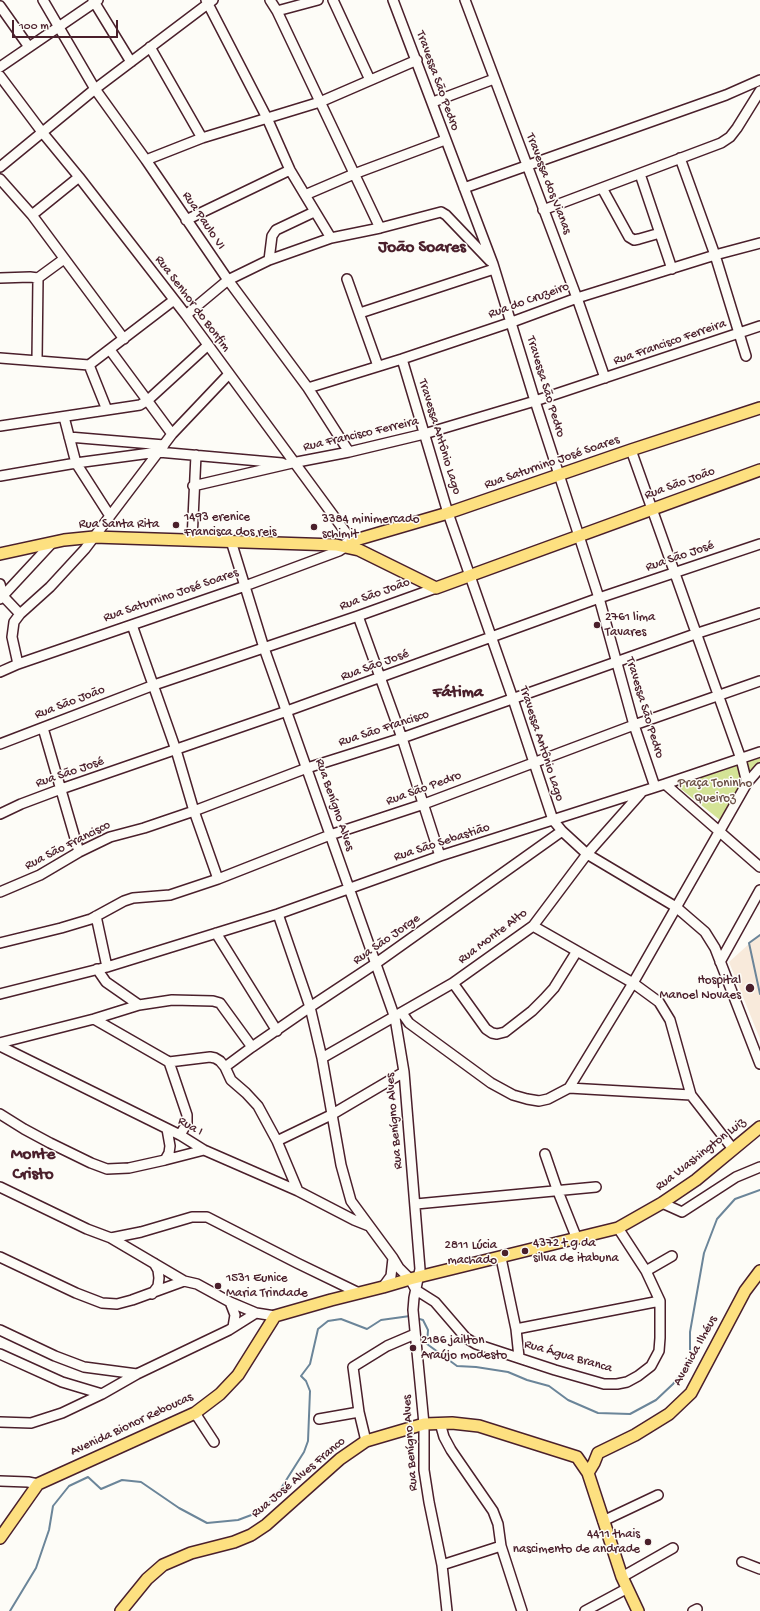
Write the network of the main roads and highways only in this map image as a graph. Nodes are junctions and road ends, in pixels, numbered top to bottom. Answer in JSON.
{"nodes":[{"id":1,"x":760,"y":408,"type":"edge"},
{"id":2,"x":760,"y":470,"type":"edge"},
{"id":3,"x":345,"y":544,"type":"junction"},
{"id":4,"x":0,"y":554,"type":"edge"},
{"id":5,"x":436,"y":588,"type":"joint"},
{"id":6,"x":760,"y":1127,"type":"edge"},
{"id":7,"x":760,"y":1271,"type":"edge"},
{"id":8,"x":276,"y":1316,"type":"joint"},
{"id":9,"x":598,"y":1453,"type":"junction"},
{"id":10,"x":582,"y":1465,"type":"junction"},
{"id":11,"x":0,"y":1538,"type":"edge"},
{"id":12,"x":121,"y":1611,"type":"edge"},
{"id":13,"x":638,"y":1611,"type":"edge"}],
"edges":[{"from":1,"to":3,"type":"main road","name":"Rua Saturnino José Soares"},
{"from":2,"to":5,"type":"main road","name":"Rua São João"},
{"from":3,"to":4,"type":"main road","name":"Rua Santa Rita"},
{"from":3,"to":5,"type":"main road","name":"Rua Santa Rita"},
{"from":6,"to":8,"type":"main road","name":"Rua Washington Luiz"},
{"from":7,"to":9,"type":"main road","name":"Avenida Ilhéus"},
{"from":8,"to":11,"type":"main road","name":"Avenida Bionor Reboucas"},
{"from":9,"to":10,"type":"main road","name":"Avenida Ilhéus"},
{"from":9,"to":10,"type":"main road"},
{"from":10,"to":12,"type":"main road","name":"Rua José Alves Franco"},
{"from":10,"to":13,"type":"main road"}]}
